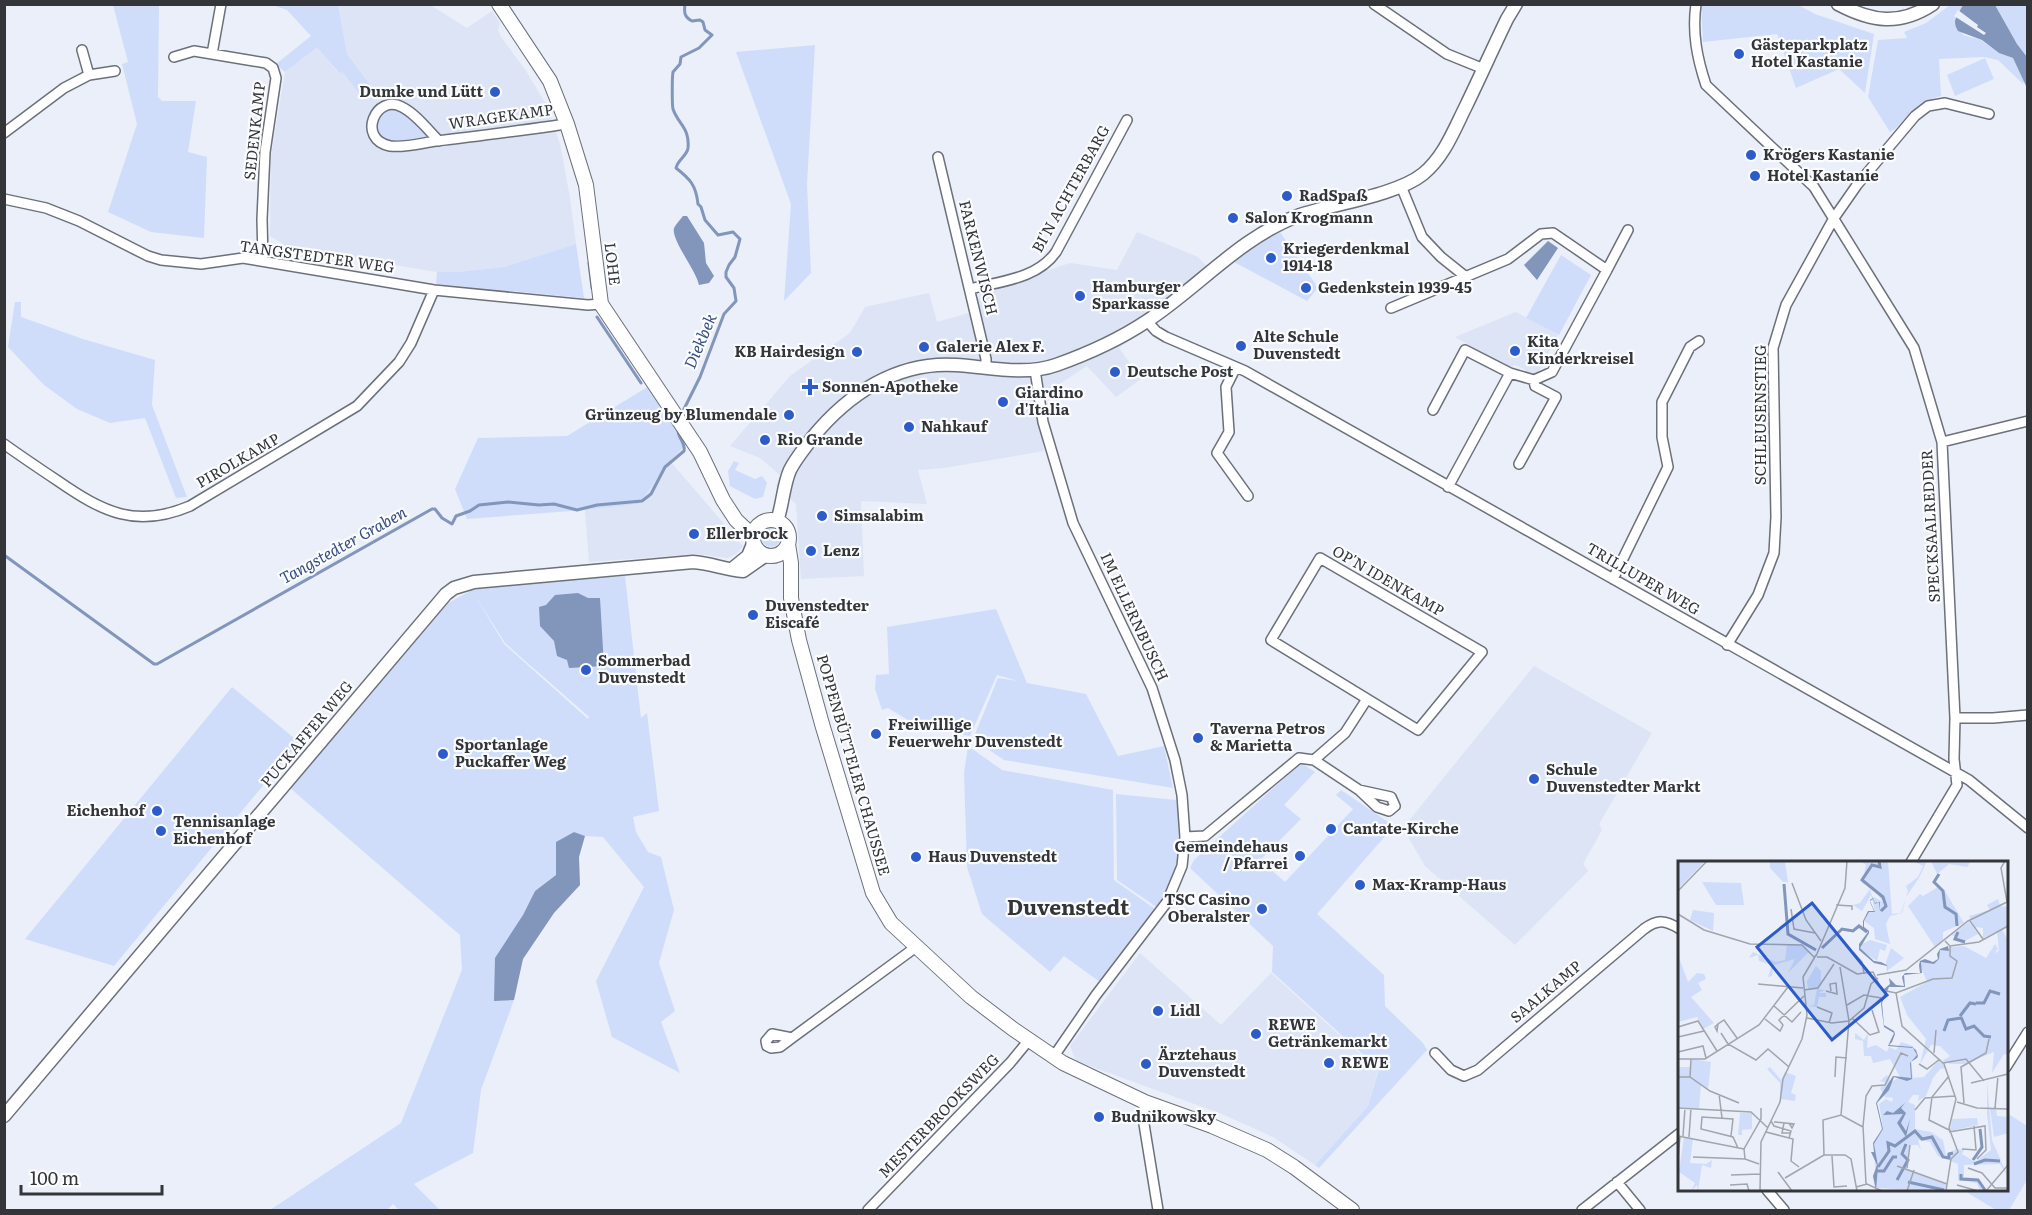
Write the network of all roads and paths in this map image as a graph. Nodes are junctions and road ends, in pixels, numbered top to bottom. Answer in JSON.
{"nodes":[{"id":1,"x":220,"y":4,"type":"edge"},
{"id":2,"x":499,"y":4,"type":"edge"},
{"id":3,"x":1374,"y":4,"type":"edge"},
{"id":4,"x":1516,"y":4,"type":"edge"},
{"id":5,"x":1696,"y":4,"type":"edge"},
{"id":6,"x":1838,"y":4,"type":"edge"},
{"id":7,"x":1933,"y":5,"type":"edge"},
{"id":8,"x":82,"y":50,"type":"dead end"},
{"id":9,"x":213,"y":54,"type":"junction"},
{"id":10,"x":174,"y":57,"type":"dead end"},
{"id":11,"x":1484,"y":69,"type":"junction"},
{"id":12,"x":115,"y":71,"type":"dead end"},
{"id":13,"x":89,"y":75,"type":"junction"},
{"id":14,"x":1989,"y":114,"type":"dead end"},
{"id":15,"x":1127,"y":120,"type":"dead end"},
{"id":16,"x":567,"y":123,"type":"junction"},
{"id":17,"x":4,"y":133,"type":"edge"},
{"id":18,"x":439,"y":141,"type":"junction"},
{"id":19,"x":938,"y":157,"type":"dead end"},
{"id":20,"x":1401,"y":186,"type":"junction"},
{"id":21,"x":4,"y":199,"type":"edge"},
{"id":22,"x":1834,"y":218,"type":"junction"},
{"id":23,"x":1628,"y":230,"type":"dead end"},
{"id":24,"x":263,"y":261,"type":"junction"},
{"id":25,"x":1607,"y":270,"type":"junction"},
{"id":26,"x":1466,"y":277,"type":"junction"},
{"id":27,"x":970,"y":289,"type":"junction"},
{"id":28,"x":434,"y":290,"type":"junction"},
{"id":29,"x":601,"y":304,"type":"junction"},
{"id":30,"x":1391,"y":308,"type":"dead end"},
{"id":31,"x":1147,"y":321,"type":"junction"},
{"id":32,"x":1699,"y":341,"type":"dead end"},
{"id":33,"x":986,"y":367,"type":"junction"},
{"id":34,"x":1236,"y":367,"type":"junction"},
{"id":35,"x":1035,"y":370,"type":"junction"},
{"id":36,"x":1510,"y":374,"type":"junction"},
{"id":37,"x":1534,"y":380,"type":"junction"},
{"id":38,"x":1433,"y":410,"type":"dead end"},
{"id":39,"x":2028,"y":421,"type":"edge"},
{"id":40,"x":1942,"y":442,"type":"junction"},
{"id":41,"x":4,"y":444,"type":"edge"},
{"id":42,"x":1519,"y":464,"type":"dead end"},
{"id":43,"x":1448,"y":487,"type":"junction"},
{"id":44,"x":1248,"y":496,"type":"dead end"},
{"id":45,"x":731,"y":511,"type":"junction"},
{"id":46,"x":777,"y":521,"type":"junction"},
{"id":47,"x":762,"y":522,"type":"junction"},
{"id":48,"x":753,"y":540,"type":"junction"},
{"id":49,"x":788,"y":544,"type":"junction"},
{"id":50,"x":769,"y":555,"type":"junction"},
{"id":51,"x":732,"y":569,"type":"junction"},
{"id":52,"x":790,"y":577,"type":"junction"},
{"id":53,"x":1613,"y":579,"type":"junction"},
{"id":54,"x":1728,"y":645,"type":"junction"},
{"id":55,"x":1367,"y":699,"type":"junction"},
{"id":56,"x":2028,"y":715,"type":"edge"},
{"id":57,"x":1955,"y":718,"type":"junction"},
{"id":58,"x":1314,"y":760,"type":"junction"},
{"id":59,"x":1956,"y":774,"type":"junction"},
{"id":60,"x":1359,"y":790,"type":"dead end"},
{"id":61,"x":2028,"y":828,"type":"edge"},
{"id":62,"x":1185,"y":837,"type":"junction"},
{"id":63,"x":1912,"y":861,"type":"edge"},
{"id":64,"x":1678,"y":928,"type":"edge"},
{"id":65,"x":916,"y":947,"type":"junction"},
{"id":66,"x":2028,"y":1032,"type":"edge"},
{"id":67,"x":792,"y":1038,"type":"dead end"},
{"id":68,"x":1029,"y":1040,"type":"junction"},
{"id":69,"x":1435,"y":1053,"type":"dead end"},
{"id":70,"x":1054,"y":1056,"type":"junction"},
{"id":71,"x":2008,"y":1065,"type":"edge"},
{"id":72,"x":1145,"y":1102,"type":"junction"},
{"id":73,"x":4,"y":1116,"type":"edge"},
{"id":74,"x":1678,"y":1135,"type":"edge"},
{"id":75,"x":1617,"y":1182,"type":"junction"},
{"id":76,"x":1768,"y":1191,"type":"edge"},
{"id":77,"x":868,"y":1210,"type":"edge"},
{"id":78,"x":1158,"y":1210,"type":"edge"},
{"id":79,"x":1352,"y":1210,"type":"edge"},
{"id":80,"x":1582,"y":1210,"type":"edge"},
{"id":81,"x":1640,"y":1210,"type":"edge"},
{"id":82,"x":1784,"y":1210,"type":"edge"}],
"edges":[{"from":1,"to":9,"type":"street"},
{"from":2,"to":16,"type":"main road","name":"LOHE"},
{"from":3,"to":11,"type":"street"},
{"from":4,"to":11,"type":"street"},
{"from":5,"to":22,"type":"street","name":"SPECKSAALREDDER"},
{"from":6,"to":7,"type":"street"},
{"from":8,"to":13,"type":"street"},
{"from":9,"to":10,"type":"street","name":"SEDENKAMP"},
{"from":9,"to":24,"type":"street","name":"SEDENKAMP"},
{"from":11,"to":20,"type":"street"},
{"from":12,"to":13,"type":"street"},
{"from":13,"to":17,"type":"street"},
{"from":14,"to":22,"type":"street","name":"SCHLEUSENSTIEG"},
{"from":15,"to":27,"type":"street","name":"BI'N ACHTERBARG"},
{"from":16,"to":18,"type":"street","name":"WRAGEKAMP"},
{"from":16,"to":29,"type":"main road","name":"LOHE"},
{"from":18,"to":18,"type":"street","name":"WRAGEKAMP"},
{"from":19,"to":27,"type":"street","name":"FARKENWISCH"},
{"from":20,"to":26,"type":"street"},
{"from":20,"to":31,"type":"street"},
{"from":21,"to":24,"type":"street","name":"TANGSTEDTER WEG"},
{"from":22,"to":40,"type":"street","name":"SPECKSAALREDDER"},
{"from":22,"to":54,"type":"street","name":"SCHLEUSENSTIEG"},
{"from":23,"to":25,"type":"street"},
{"from":24,"to":28,"type":"street","name":"TANGSTEDTER WEG"},
{"from":25,"to":26,"type":"street"},
{"from":25,"to":37,"type":"street"},
{"from":26,"to":30,"type":"street"},
{"from":27,"to":33,"type":"street","name":"FARKENWISCH"},
{"from":28,"to":29,"type":"street","name":"TANGSTEDTER WEG"},
{"from":28,"to":41,"type":"street","name":"PIROLKAMP"},
{"from":29,"to":45,"type":"main road","name":"LOHE"},
{"from":31,"to":34,"type":"street","name":"TRILLUPER WEG"},
{"from":31,"to":35,"type":"street"},
{"from":32,"to":53,"type":"street"},
{"from":33,"to":35,"type":"street"},
{"from":33,"to":46,"type":"street"},
{"from":34,"to":43,"type":"street","name":"TRILLUPER WEG"},
{"from":34,"to":44,"type":"street"},
{"from":35,"to":62,"type":"street","name":"IM ELLERNBUSCH"},
{"from":36,"to":37,"type":"street"},
{"from":36,"to":38,"type":"street"},
{"from":36,"to":43,"type":"street"},
{"from":37,"to":42,"type":"street"},
{"from":39,"to":40,"type":"street"},
{"from":40,"to":57,"type":"street","name":"SPECKSAALREDDER"},
{"from":43,"to":53,"type":"street","name":"TRILLUPER WEG"},
{"from":45,"to":47,"type":"main road"},
{"from":45,"to":48,"type":"main road","name":"LOHE"},
{"from":46,"to":47,"type":"main road"},
{"from":46,"to":49,"type":"main road"},
{"from":47,"to":48,"type":"main road"},
{"from":48,"to":50,"type":"main road"},
{"from":48,"to":51,"type":"street"},
{"from":49,"to":50,"type":"main road"},
{"from":49,"to":52,"type":"main road","name":"POPPENBÜTTELER CHAUSSEE"},
{"from":50,"to":51,"type":"street"},
{"from":50,"to":52,"type":"main road"},
{"from":51,"to":73,"type":"street","name":"PUCKAFFER WEG"},
{"from":52,"to":65,"type":"main road","name":"POPPENBÜTTELER CHAUSSEE"},
{"from":53,"to":54,"type":"street","name":"TRILLUPER WEG"},
{"from":54,"to":59,"type":"street","name":"TRILLUPER WEG"},
{"from":55,"to":55,"type":"street","name":"OP'N IDENKAMP"},
{"from":55,"to":58,"type":"street"},
{"from":56,"to":57,"type":"street"},
{"from":57,"to":59,"type":"street","name":"SPECKSAALREDDER"},
{"from":58,"to":60,"type":"street"},
{"from":58,"to":62,"type":"street"},
{"from":59,"to":61,"type":"street","name":"TRILLUPER WEG"},
{"from":59,"to":63,"type":"street","name":"SPECKSAALREDDER"},
{"from":62,"to":70,"type":"street","name":"IM ELLERNBUSCH"},
{"from":64,"to":69,"type":"street","name":"SAALKAMP"},
{"from":65,"to":67,"type":"street"},
{"from":65,"to":68,"type":"main road","name":"POPPENBÜTTELER CHAUSSEE"},
{"from":66,"to":71,"type":"street"},
{"from":68,"to":70,"type":"main road","name":"POPPENBÜTTELER CHAUSSEE"},
{"from":68,"to":77,"type":"street","name":"MESTERBROOKSWEG"},
{"from":70,"to":72,"type":"main road","name":"POPPENBÜTTELER CHAUSSEE"},
{"from":72,"to":78,"type":"street"},
{"from":72,"to":79,"type":"main road","name":"POPPENBÜTTELER CHAUSSEE"},
{"from":74,"to":75,"type":"street"},
{"from":75,"to":80,"type":"street"},
{"from":75,"to":81,"type":"street"},
{"from":76,"to":82,"type":"street"}]}
